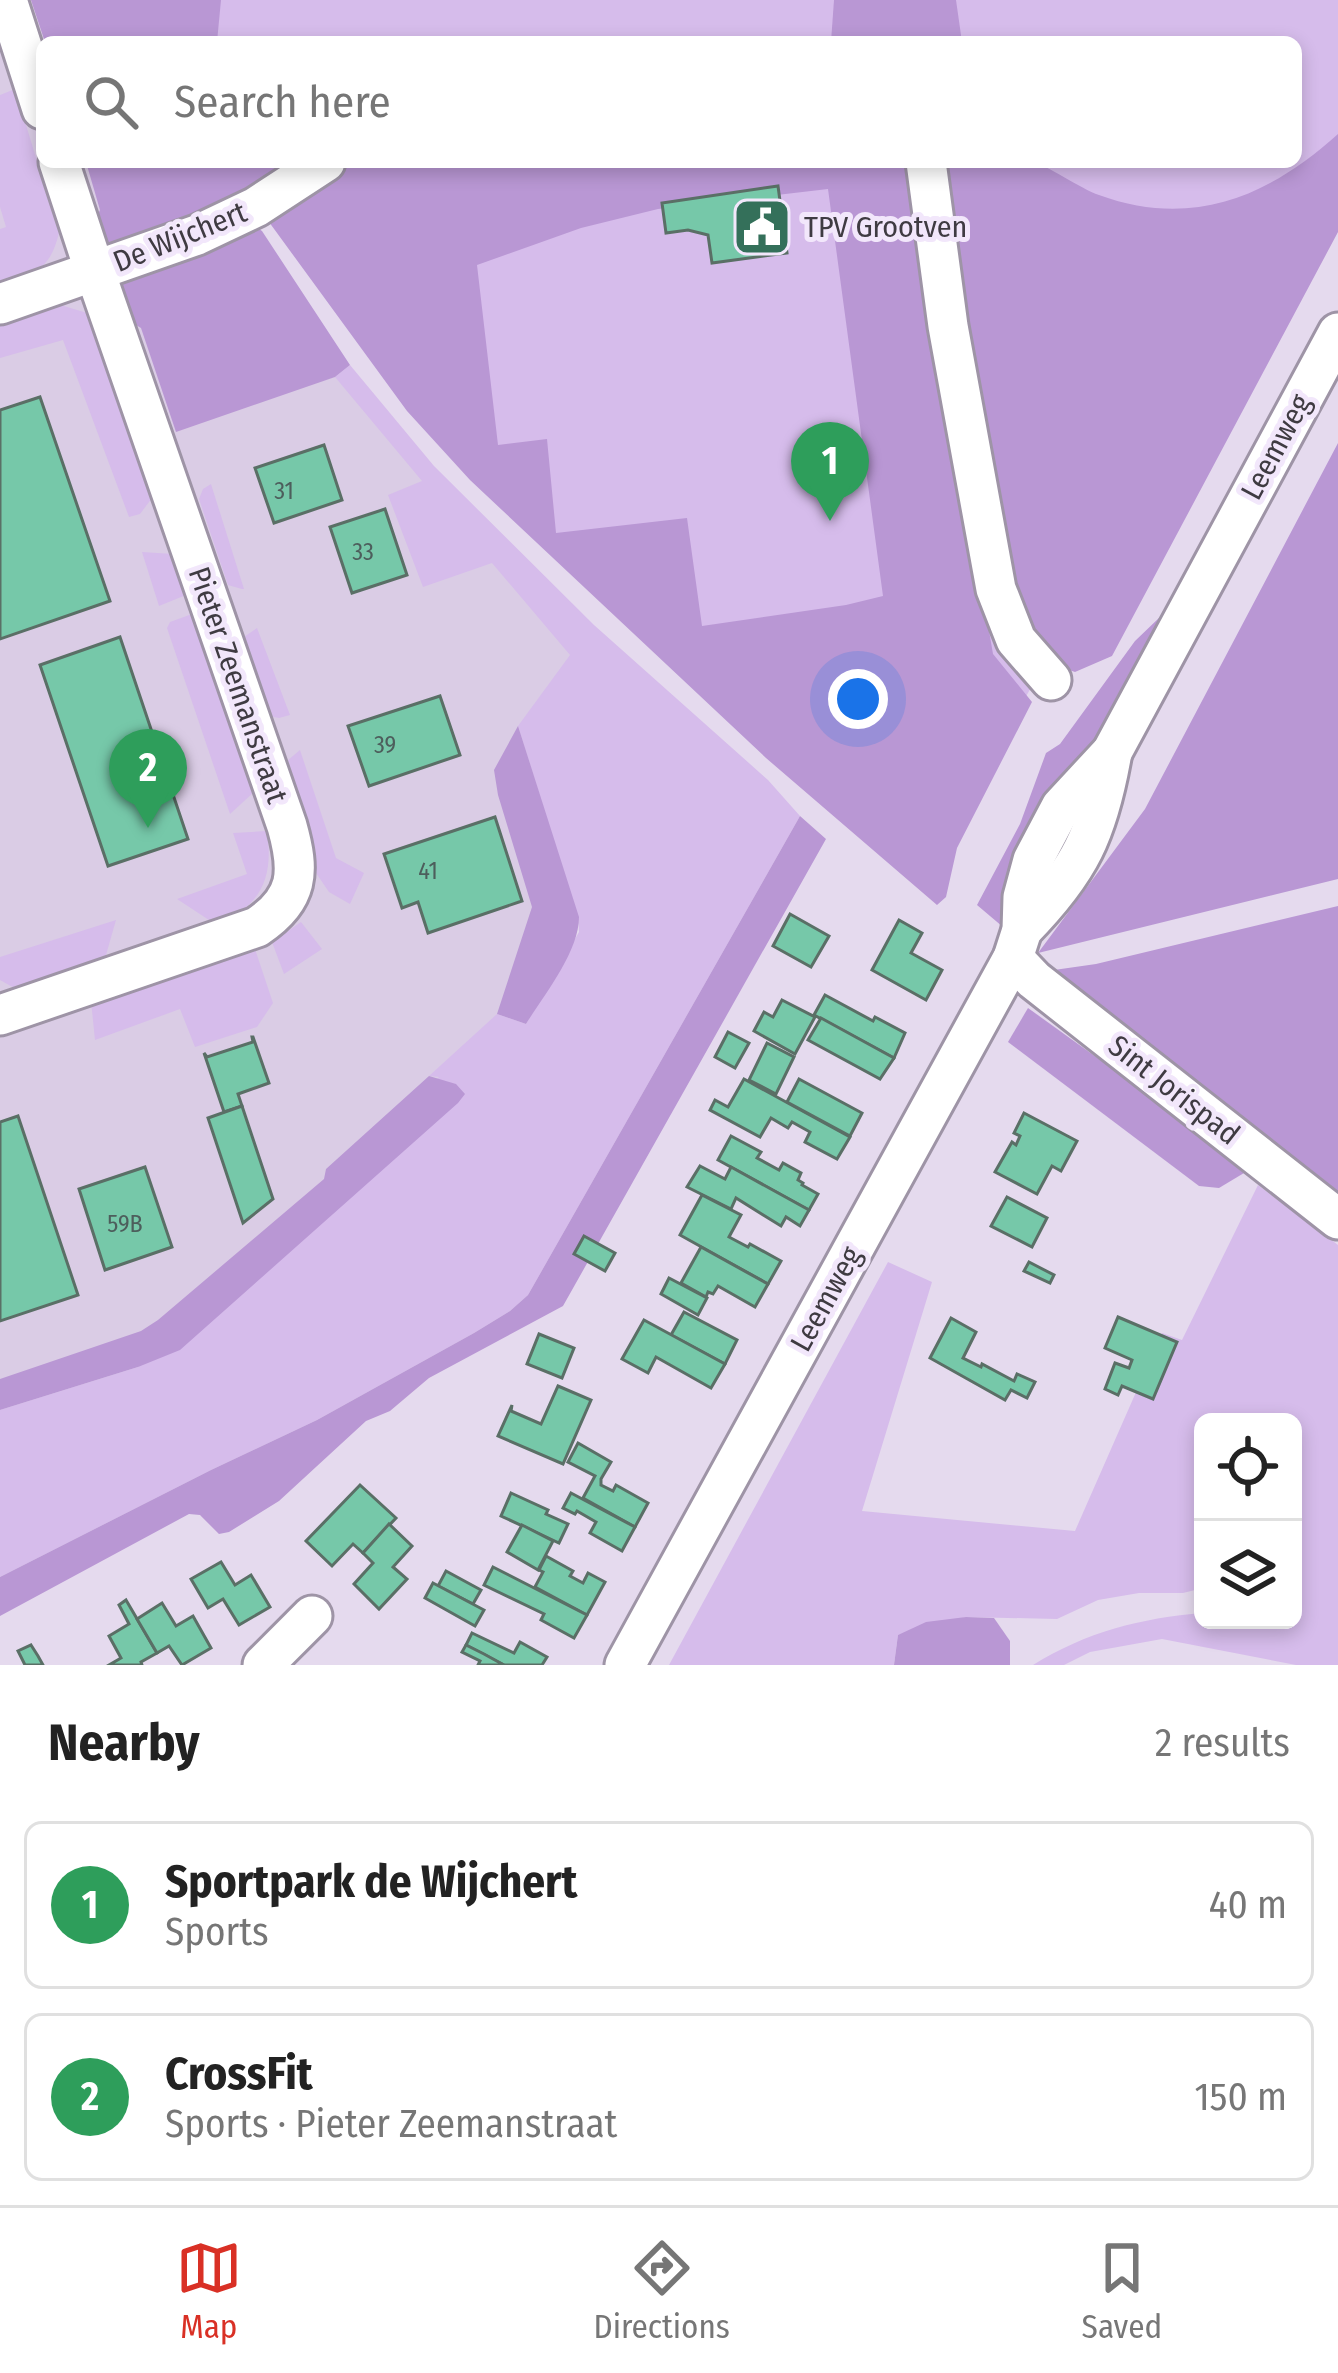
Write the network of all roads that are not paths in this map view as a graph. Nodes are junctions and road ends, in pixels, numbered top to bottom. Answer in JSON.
{"nodes":[{"id":1,"x":7,"y":0,"type":"edge"},
{"id":2,"x":36,"y":90,"type":"edge"},
{"id":3,"x":61,"y":168,"type":"edge"},
{"id":4,"x":316,"y":168,"type":"edge"},
{"id":5,"x":927,"y":168,"type":"edge"},
{"id":6,"x":94,"y":272,"type":"junction"},
{"id":7,"x":0,"y":304,"type":"edge"},
{"id":8,"x":1338,"y":332,"type":"edge"},
{"id":9,"x":1051,"y":680,"type":"dead end"},
{"id":10,"x":1017,"y":944,"type":"junction"},
{"id":11,"x":0,"y":1015,"type":"edge"},
{"id":12,"x":1338,"y":1219,"type":"edge"},
{"id":13,"x":312,"y":1616,"type":"dead end"},
{"id":14,"x":263,"y":1665,"type":"edge"},
{"id":15,"x":625,"y":1665,"type":"edge"}],
"edges":[{"from":1,"to":2,"type":"street"},
{"from":3,"to":6,"type":"street","name":"Pieter Zeemanstraat"},
{"from":4,"to":6,"type":"street","name":"De Wijchert"},
{"from":5,"to":9,"type":"street"},
{"from":6,"to":7,"type":"street"},
{"from":6,"to":11,"type":"street","name":"Pieter Zeemanstraat"},
{"from":8,"to":10,"type":"street","name":"Leemweg"},
{"from":10,"to":12,"type":"street","name":"Sint Jorispad"},
{"from":10,"to":15,"type":"street","name":"Leemweg"},
{"from":13,"to":14,"type":"street"}]}
